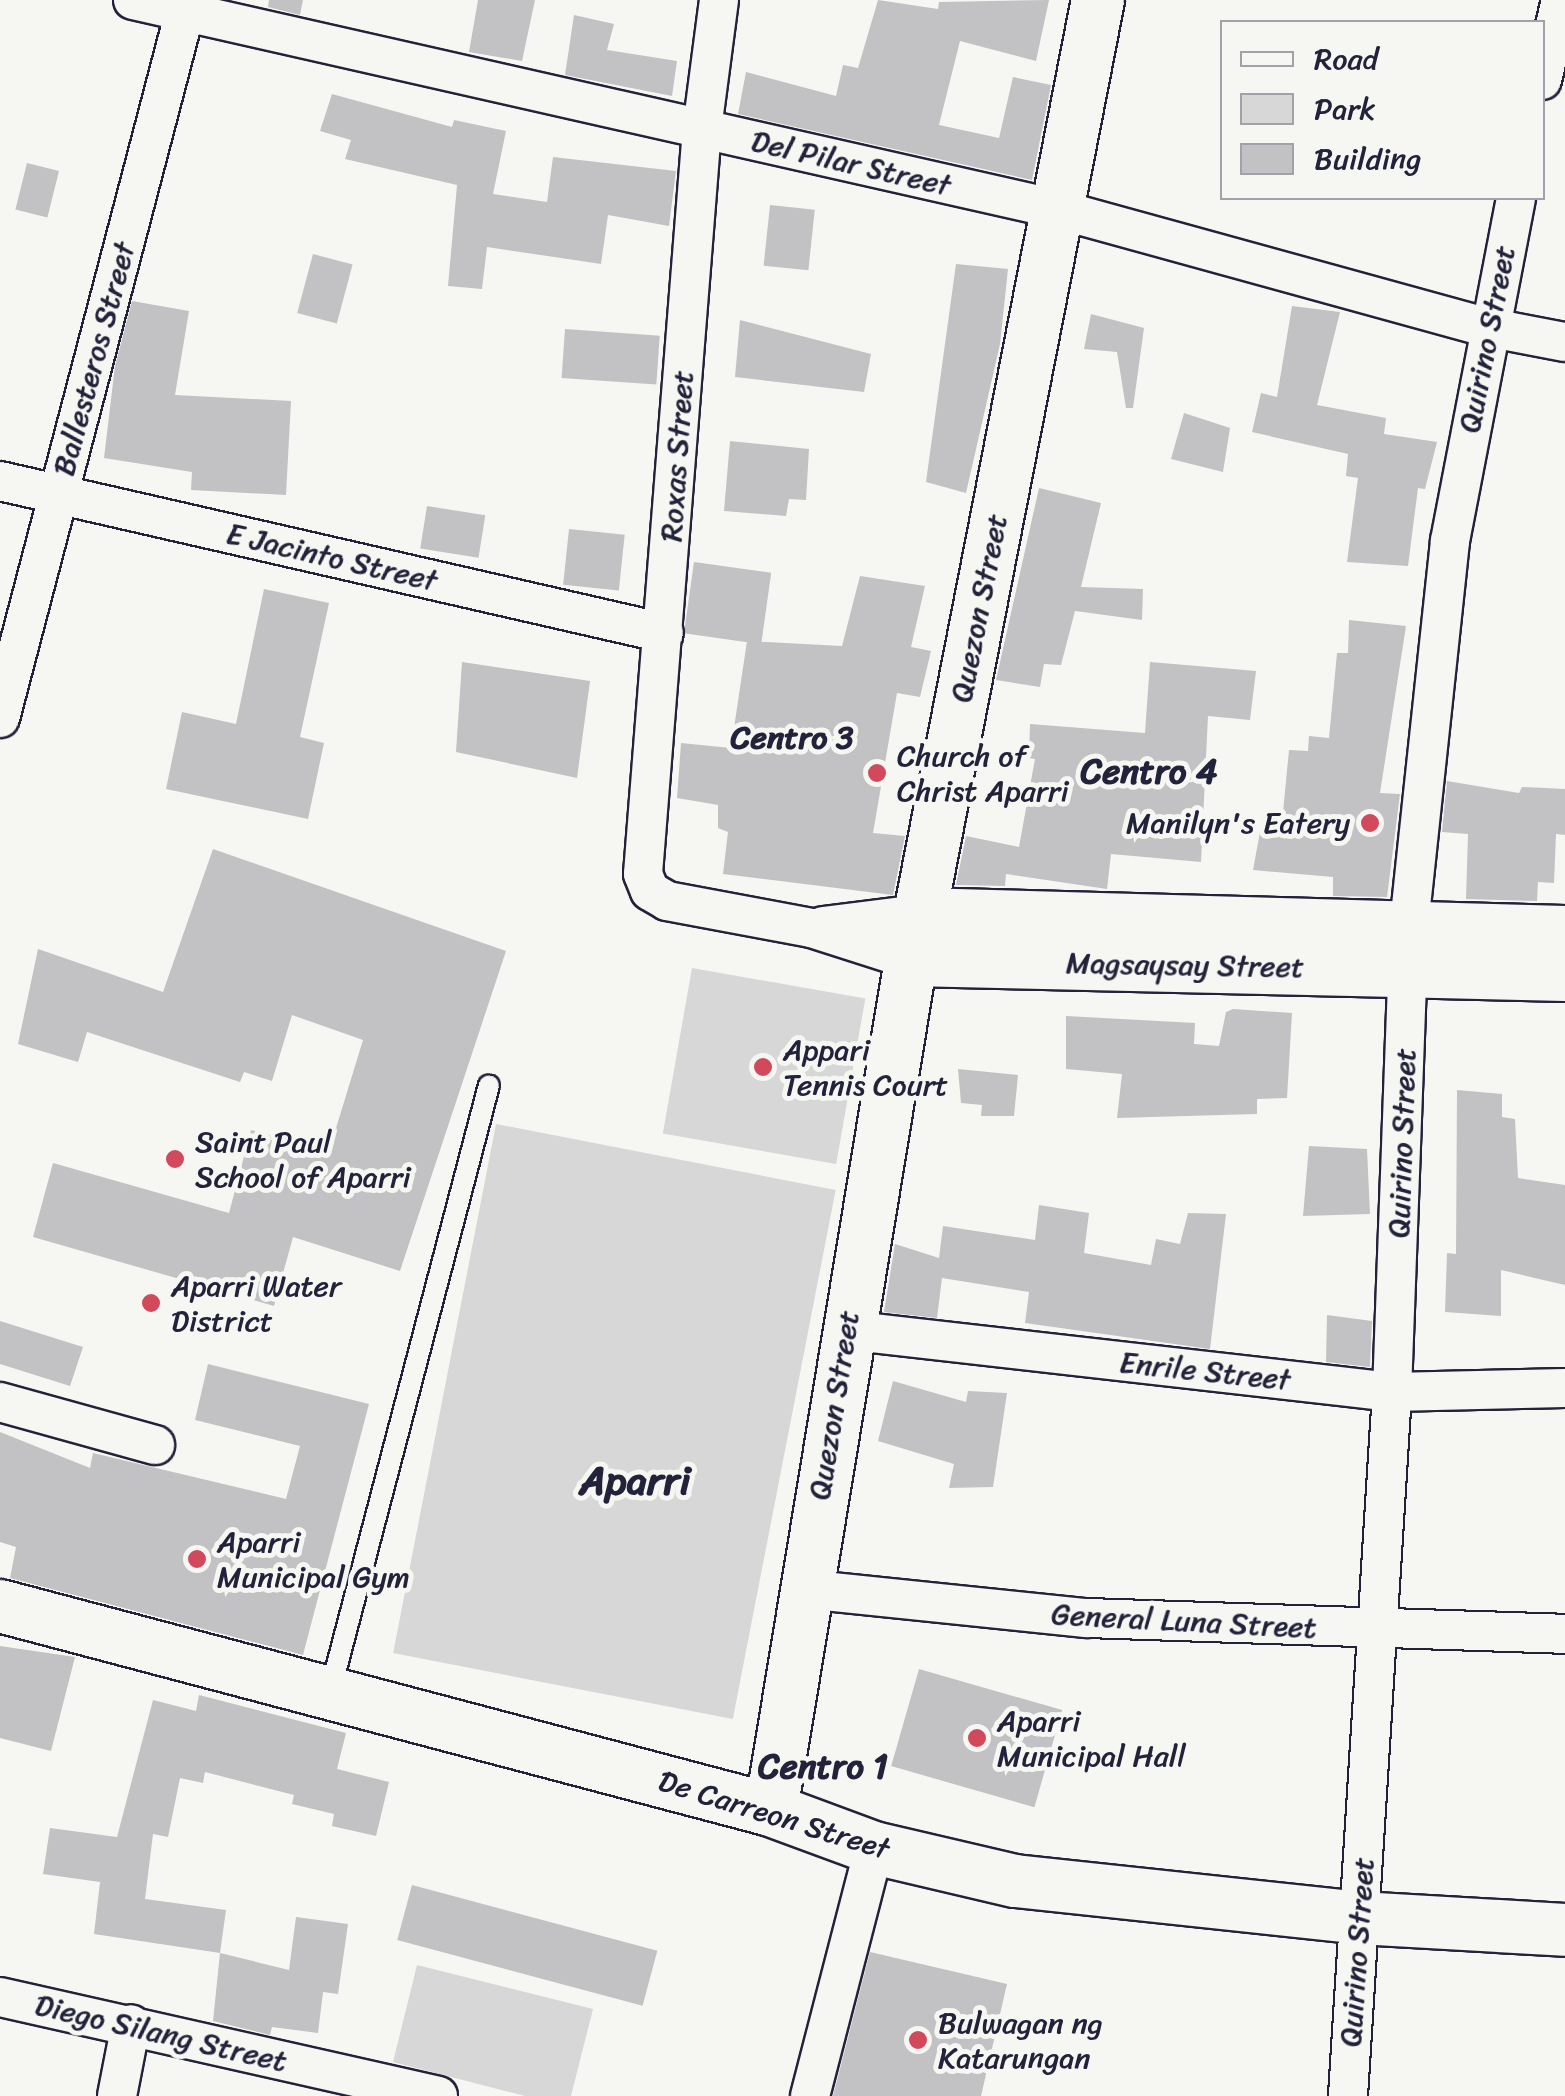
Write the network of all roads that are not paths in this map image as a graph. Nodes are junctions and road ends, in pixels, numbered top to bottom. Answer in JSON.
{"nodes":[{"id":1,"x":133,"y":0,"type":"edge"},
{"id":2,"x":719,"y":0,"type":"edge"},
{"id":3,"x":1098,"y":0,"type":"edge"},
{"id":4,"x":1561,"y":0,"type":"edge"},
{"id":5,"x":186,"y":6,"type":"edge"},
{"id":6,"x":1545,"y":67,"type":"edge"},
{"id":7,"x":702,"y":128,"type":"junction"},
{"id":8,"x":1516,"y":200,"type":"edge"},
{"id":9,"x":1057,"y":210,"type":"junction"},
{"id":10,"x":1486,"y":327,"type":"junction"},
{"id":11,"x":1565,"y":342,"type":"edge"},
{"id":12,"x":0,"y":481,"type":"edge"},
{"id":13,"x":59,"y":494,"type":"junction"},
{"id":14,"x":664,"y":633,"type":"junction"},
{"id":15,"x":0,"y":718,"type":"edge"},
{"id":16,"x":667,"y":902,"type":"joint"},
{"id":17,"x":1565,"y":932,"type":"edge"},
{"id":18,"x":916,"y":937,"type":"junction"},
{"id":19,"x":1409,"y":948,"type":"junction"},
{"id":20,"x":1565,"y":975,"type":"edge"},
{"id":21,"x":490,"y":1084,"type":"dead end"},
{"id":22,"x":846,"y":1330,"type":"junction"},
{"id":23,"x":1565,"y":1388,"type":"edge"},
{"id":24,"x":1392,"y":1392,"type":"junction"},
{"id":25,"x":0,"y":1402,"type":"edge"},
{"id":26,"x":155,"y":1444,"type":"dead end"},
{"id":27,"x":805,"y":1589,"type":"junction"},
{"id":28,"x":0,"y":1606,"type":"edge"},
{"id":29,"x":1376,"y":1632,"type":"junction"},
{"id":30,"x":1565,"y":1634,"type":"edge"},
{"id":31,"x":330,"y":1692,"type":"junction"},
{"id":32,"x":771,"y":1810,"type":"junction"},
{"id":33,"x":874,"y":1848,"type":"junction"},
{"id":34,"x":1359,"y":1918,"type":"junction"},
{"id":35,"x":1565,"y":1930,"type":"edge"},
{"id":36,"x":0,"y":1998,"type":"edge"},
{"id":37,"x":131,"y":2024,"type":"junction"},
{"id":38,"x":117,"y":2096,"type":"edge"},
{"id":39,"x":438,"y":2096,"type":"edge"},
{"id":40,"x":810,"y":2096,"type":"edge"},
{"id":41,"x":1348,"y":2096,"type":"edge"}],
"edges":[{"from":1,"to":5,"type":"street","name":"Del Pilar Street"},
{"from":2,"to":7,"type":"street","name":"Roxas Street"},
{"from":3,"to":9,"type":"street","name":"Quezon Street"},
{"from":4,"to":6,"type":"street"},
{"from":5,"to":7,"type":"street","name":"Del Pilar Street"},
{"from":5,"to":13,"type":"street","name":"Ballesteros Street"},
{"from":7,"to":9,"type":"street","name":"Del Pilar Street"},
{"from":7,"to":14,"type":"street","name":"Roxas Street"},
{"from":8,"to":10,"type":"street","name":"Quirino Street"},
{"from":9,"to":10,"type":"street","name":"Del Pilar Street"},
{"from":9,"to":18,"type":"street","name":"Quezon Street"},
{"from":10,"to":11,"type":"street","name":"Del Pilar Street"},
{"from":10,"to":19,"type":"street","name":"Quirino Street"},
{"from":12,"to":13,"type":"street","name":"E Jacinto Street"},
{"from":13,"to":14,"type":"street","name":"E Jacinto Street"},
{"from":13,"to":15,"type":"street","name":"Ballesteros Street"},
{"from":14,"to":16,"type":"street","name":"Roxas Street"},
{"from":16,"to":18,"type":"street","name":"Magsaysay Street"},
{"from":17,"to":19,"type":"street","name":"Magsaysay Street"},
{"from":18,"to":19,"type":"street","name":"Magsaysay Street"},
{"from":18,"to":22,"type":"street","name":"Quezon Street"},
{"from":19,"to":20,"type":"street","name":"Magsaysay Street"},
{"from":19,"to":24,"type":"street","name":"Quirino Street"},
{"from":21,"to":31,"type":"lane"},
{"from":22,"to":24,"type":"street","name":"Enrile Street"},
{"from":22,"to":27,"type":"street","name":"Quezon Street"},
{"from":23,"to":24,"type":"street","name":"Enrile Street"},
{"from":24,"to":29,"type":"street","name":"Quirino Street"},
{"from":25,"to":26,"type":"street"},
{"from":27,"to":29,"type":"street","name":"General Luna Street"},
{"from":27,"to":32,"type":"street","name":"Quezon Street"},
{"from":28,"to":31,"type":"street","name":"De Carreon Street"},
{"from":29,"to":30,"type":"street","name":"General Luna Street"},
{"from":29,"to":34,"type":"street","name":"Quirino Street"},
{"from":31,"to":32,"type":"street","name":"De Carreon Street"},
{"from":32,"to":33,"type":"street","name":"De Carreon Street"},
{"from":33,"to":34,"type":"street","name":"De Carreon Street"},
{"from":33,"to":40,"type":"street"},
{"from":34,"to":35,"type":"street","name":"De Carreon Street"},
{"from":34,"to":41,"type":"street","name":"Quirino Street"},
{"from":36,"to":37,"type":"street","name":"Diego Silang Street"},
{"from":37,"to":38,"type":"street"},
{"from":37,"to":39,"type":"street","name":"Diego Silang Street"}]}
